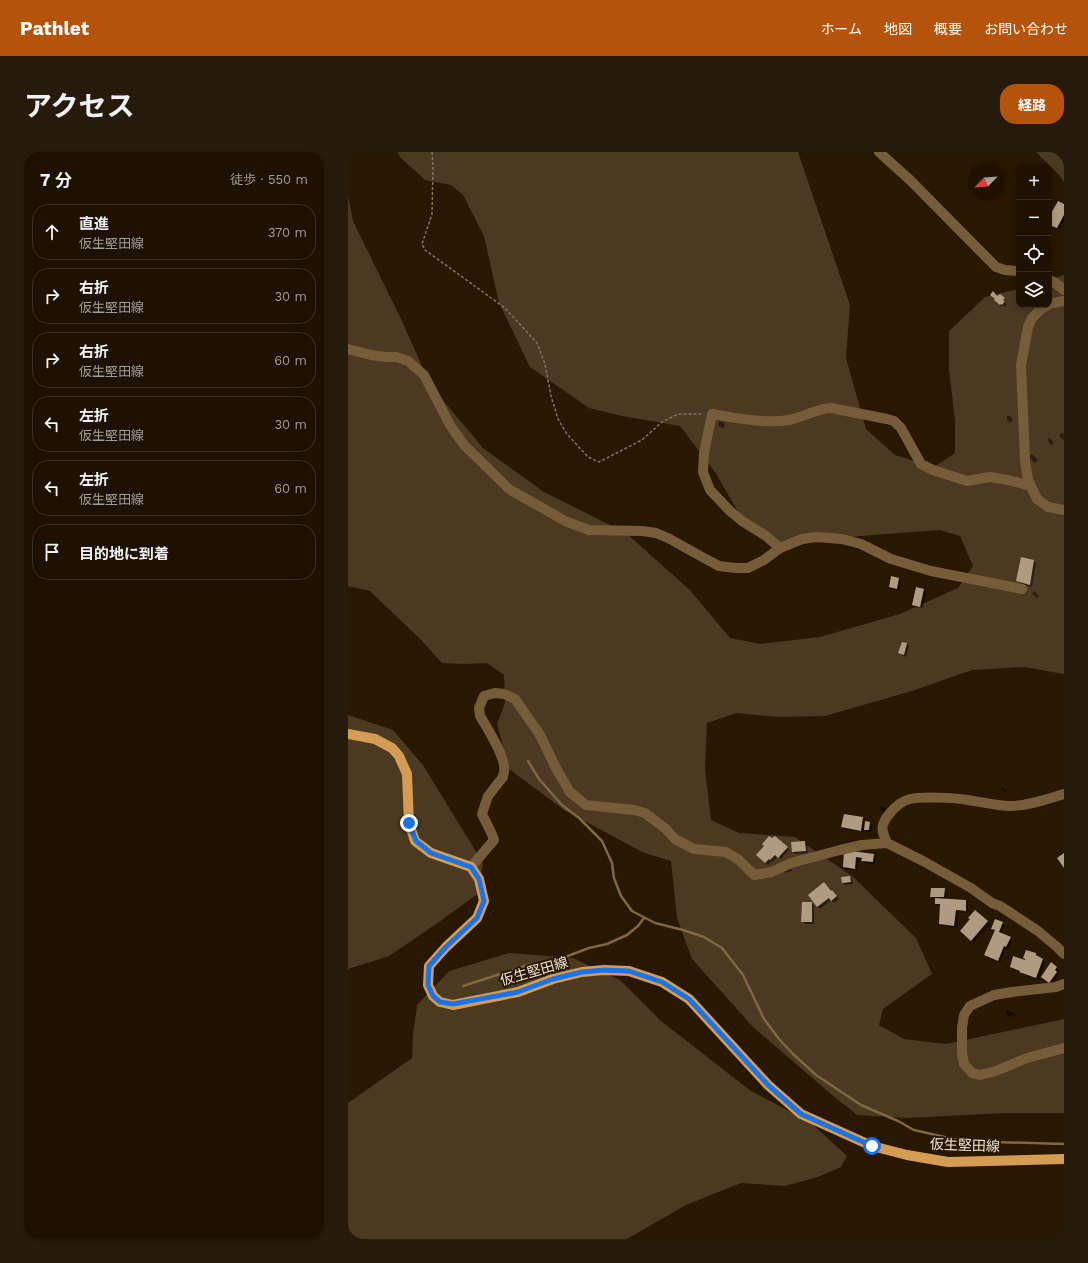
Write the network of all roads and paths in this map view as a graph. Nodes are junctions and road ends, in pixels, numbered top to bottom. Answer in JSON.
{"nodes":[{"id":1,"x":432,"y":152,"type":"edge"},
{"id":2,"x":880,"y":152,"type":"edge"},
{"id":3,"x":1016,"y":271,"type":"edge"},
{"id":4,"x":1052,"y":281,"type":"edge"},
{"id":5,"x":1064,"y":290,"type":"edge"},
{"id":6,"x":1064,"y":301,"type":"edge"},
{"id":7,"x":1052,"y":304,"type":"edge"},
{"id":8,"x":1043,"y":308,"type":"edge"},
{"id":9,"x":348,"y":349,"type":"edge"},
{"id":10,"x":712,"y":414,"type":"junction"},
{"id":11,"x":1031,"y":486,"type":"junction"},
{"id":12,"x":1064,"y":510,"type":"edge"},
{"id":13,"x":780,"y":548,"type":"junction"},
{"id":14,"x":1022,"y":589,"type":"dead end"},
{"id":15,"x":348,"y":734,"type":"edge"},
{"id":16,"x":1064,"y":794,"type":"edge"},
{"id":17,"x":887,"y":844,"type":"junction"},
{"id":18,"x":471,"y":867,"type":"junction"},
{"id":19,"x":1064,"y":954,"type":"edge"},
{"id":20,"x":1064,"y":984,"type":"edge"},
{"id":21,"x":1064,"y":1048,"type":"edge"},
{"id":22,"x":1064,"y":1159,"type":"edge"}],
"edges":[{"from":1,"to":10,"type":"path"},
{"from":2,"to":3,"type":"street"},
{"from":4,"to":5,"type":"street"},
{"from":6,"to":7,"type":"street"},
{"from":8,"to":11,"type":"street"},
{"from":9,"to":13,"type":"street"},
{"from":10,"to":11,"type":"street"},
{"from":10,"to":13,"type":"street"},
{"from":11,"to":12,"type":"street"},
{"from":13,"to":14,"type":"street"},
{"from":15,"to":18,"type":"main road"},
{"from":16,"to":17,"type":"street"},
{"from":17,"to":18,"type":"street"},
{"from":17,"to":19,"type":"street"},
{"from":18,"to":22,"type":"main road","name":"仮生堅田線"},
{"from":20,"to":21,"type":"street"}]}
